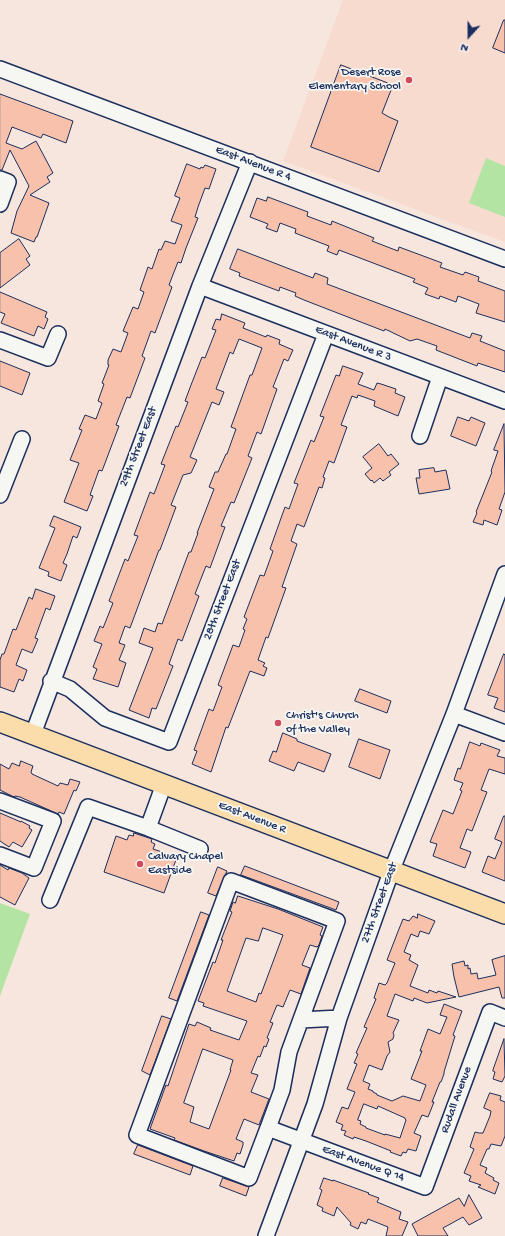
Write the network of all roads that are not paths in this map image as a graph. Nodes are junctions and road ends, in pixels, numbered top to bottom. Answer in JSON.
{"nodes":[{"id":1,"x":0,"y":69,"type":"edge"},
{"id":2,"x":250,"y":162,"type":"junction"},
{"id":3,"x":0,"y":179,"type":"edge"},
{"id":4,"x":0,"y":204,"type":"edge"},
{"id":5,"x":505,"y":259,"type":"edge"},
{"id":6,"x":200,"y":286,"type":"junction"},
{"id":7,"x":58,"y":334,"type":"dead end"},
{"id":8,"x":326,"y":334,"type":"junction"},
{"id":9,"x":0,"y":340,"type":"edge"},
{"id":10,"x":440,"y":377,"type":"junction"},
{"id":11,"x":505,"y":402,"type":"edge"},
{"id":12,"x":420,"y":436,"type":"dead end"},
{"id":13,"x":22,"y":439,"type":"dead end"},
{"id":14,"x":0,"y":496,"type":"edge"},
{"id":15,"x":505,"y":574,"type":"edge"},
{"id":16,"x":51,"y":681,"type":"junction"},
{"id":17,"x":454,"y":714,"type":"junction"},
{"id":18,"x":0,"y":722,"type":"edge"},
{"id":19,"x":505,"y":733,"type":"edge"},
{"id":20,"x":33,"y":734,"type":"junction"},
{"id":21,"x":164,"y":784,"type":"junction"},
{"id":22,"x":0,"y":801,"type":"edge"},
{"id":23,"x":148,"y":828,"type":"junction"},
{"id":24,"x":200,"y":849,"type":"dead end"},
{"id":25,"x":0,"y":855,"type":"edge"},
{"id":26,"x":391,"y":872,"type":"junction"},
{"id":27,"x":50,"y":900,"type":"dead end"},
{"id":28,"x":505,"y":914,"type":"edge"},
{"id":29,"x":339,"y":1018,"type":"junction"},
{"id":30,"x":505,"y":1018,"type":"edge"},
{"id":31,"x":301,"y":1020,"type":"junction"},
{"id":32,"x":268,"y":1128,"type":"junction"},
{"id":33,"x":301,"y":1141,"type":"junction"},
{"id":34,"x":425,"y":1187,"type":"joint"},
{"id":35,"x":266,"y":1236,"type":"edge"}],
"edges":[{"from":1,"to":2,"type":"street","name":"East Avenue R 4"},
{"from":2,"to":5,"type":"street","name":"East Avenue R 4"},
{"from":2,"to":6,"type":"street","name":"29th Street East"},
{"from":3,"to":4,"type":"street"},
{"from":6,"to":8,"type":"street","name":"East Avenue R 3"},
{"from":6,"to":16,"type":"street","name":"29th Street East"},
{"from":7,"to":9,"type":"street"},
{"from":8,"to":10,"type":"street","name":"East Avenue R 3"},
{"from":8,"to":16,"type":"street","name":"28th Street East"},
{"from":10,"to":11,"type":"street","name":"East Avenue R 3"},
{"from":10,"to":12,"type":"street"},
{"from":13,"to":14,"type":"street"},
{"from":15,"to":17,"type":"street","name":"27th Street East"},
{"from":16,"to":20,"type":"street","name":"29th Street East"},
{"from":17,"to":19,"type":"street"},
{"from":17,"to":26,"type":"street","name":"27th Street East"},
{"from":18,"to":20,"type":"main road","name":"East Avenue R"},
{"from":20,"to":21,"type":"main road","name":"East Avenue R"},
{"from":21,"to":23,"type":"street"},
{"from":21,"to":26,"type":"main road","name":"East Avenue R"},
{"from":22,"to":25,"type":"street"},
{"from":23,"to":24,"type":"street"},
{"from":23,"to":27,"type":"street"},
{"from":26,"to":28,"type":"main road","name":"East Avenue R"},
{"from":26,"to":29,"type":"street","name":"27th Street East"},
{"from":29,"to":31,"type":"street"},
{"from":29,"to":33,"type":"street","name":"27th Street East"},
{"from":30,"to":34,"type":"street","name":"Rudall Avenue"},
{"from":31,"to":32,"type":"street"},
{"from":31,"to":32,"type":"street"},
{"from":32,"to":33,"type":"street","name":"East Avenue Q 14"},
{"from":33,"to":34,"type":"street","name":"East Avenue Q 14"},
{"from":33,"to":35,"type":"street","name":"27th Street East"}]}
